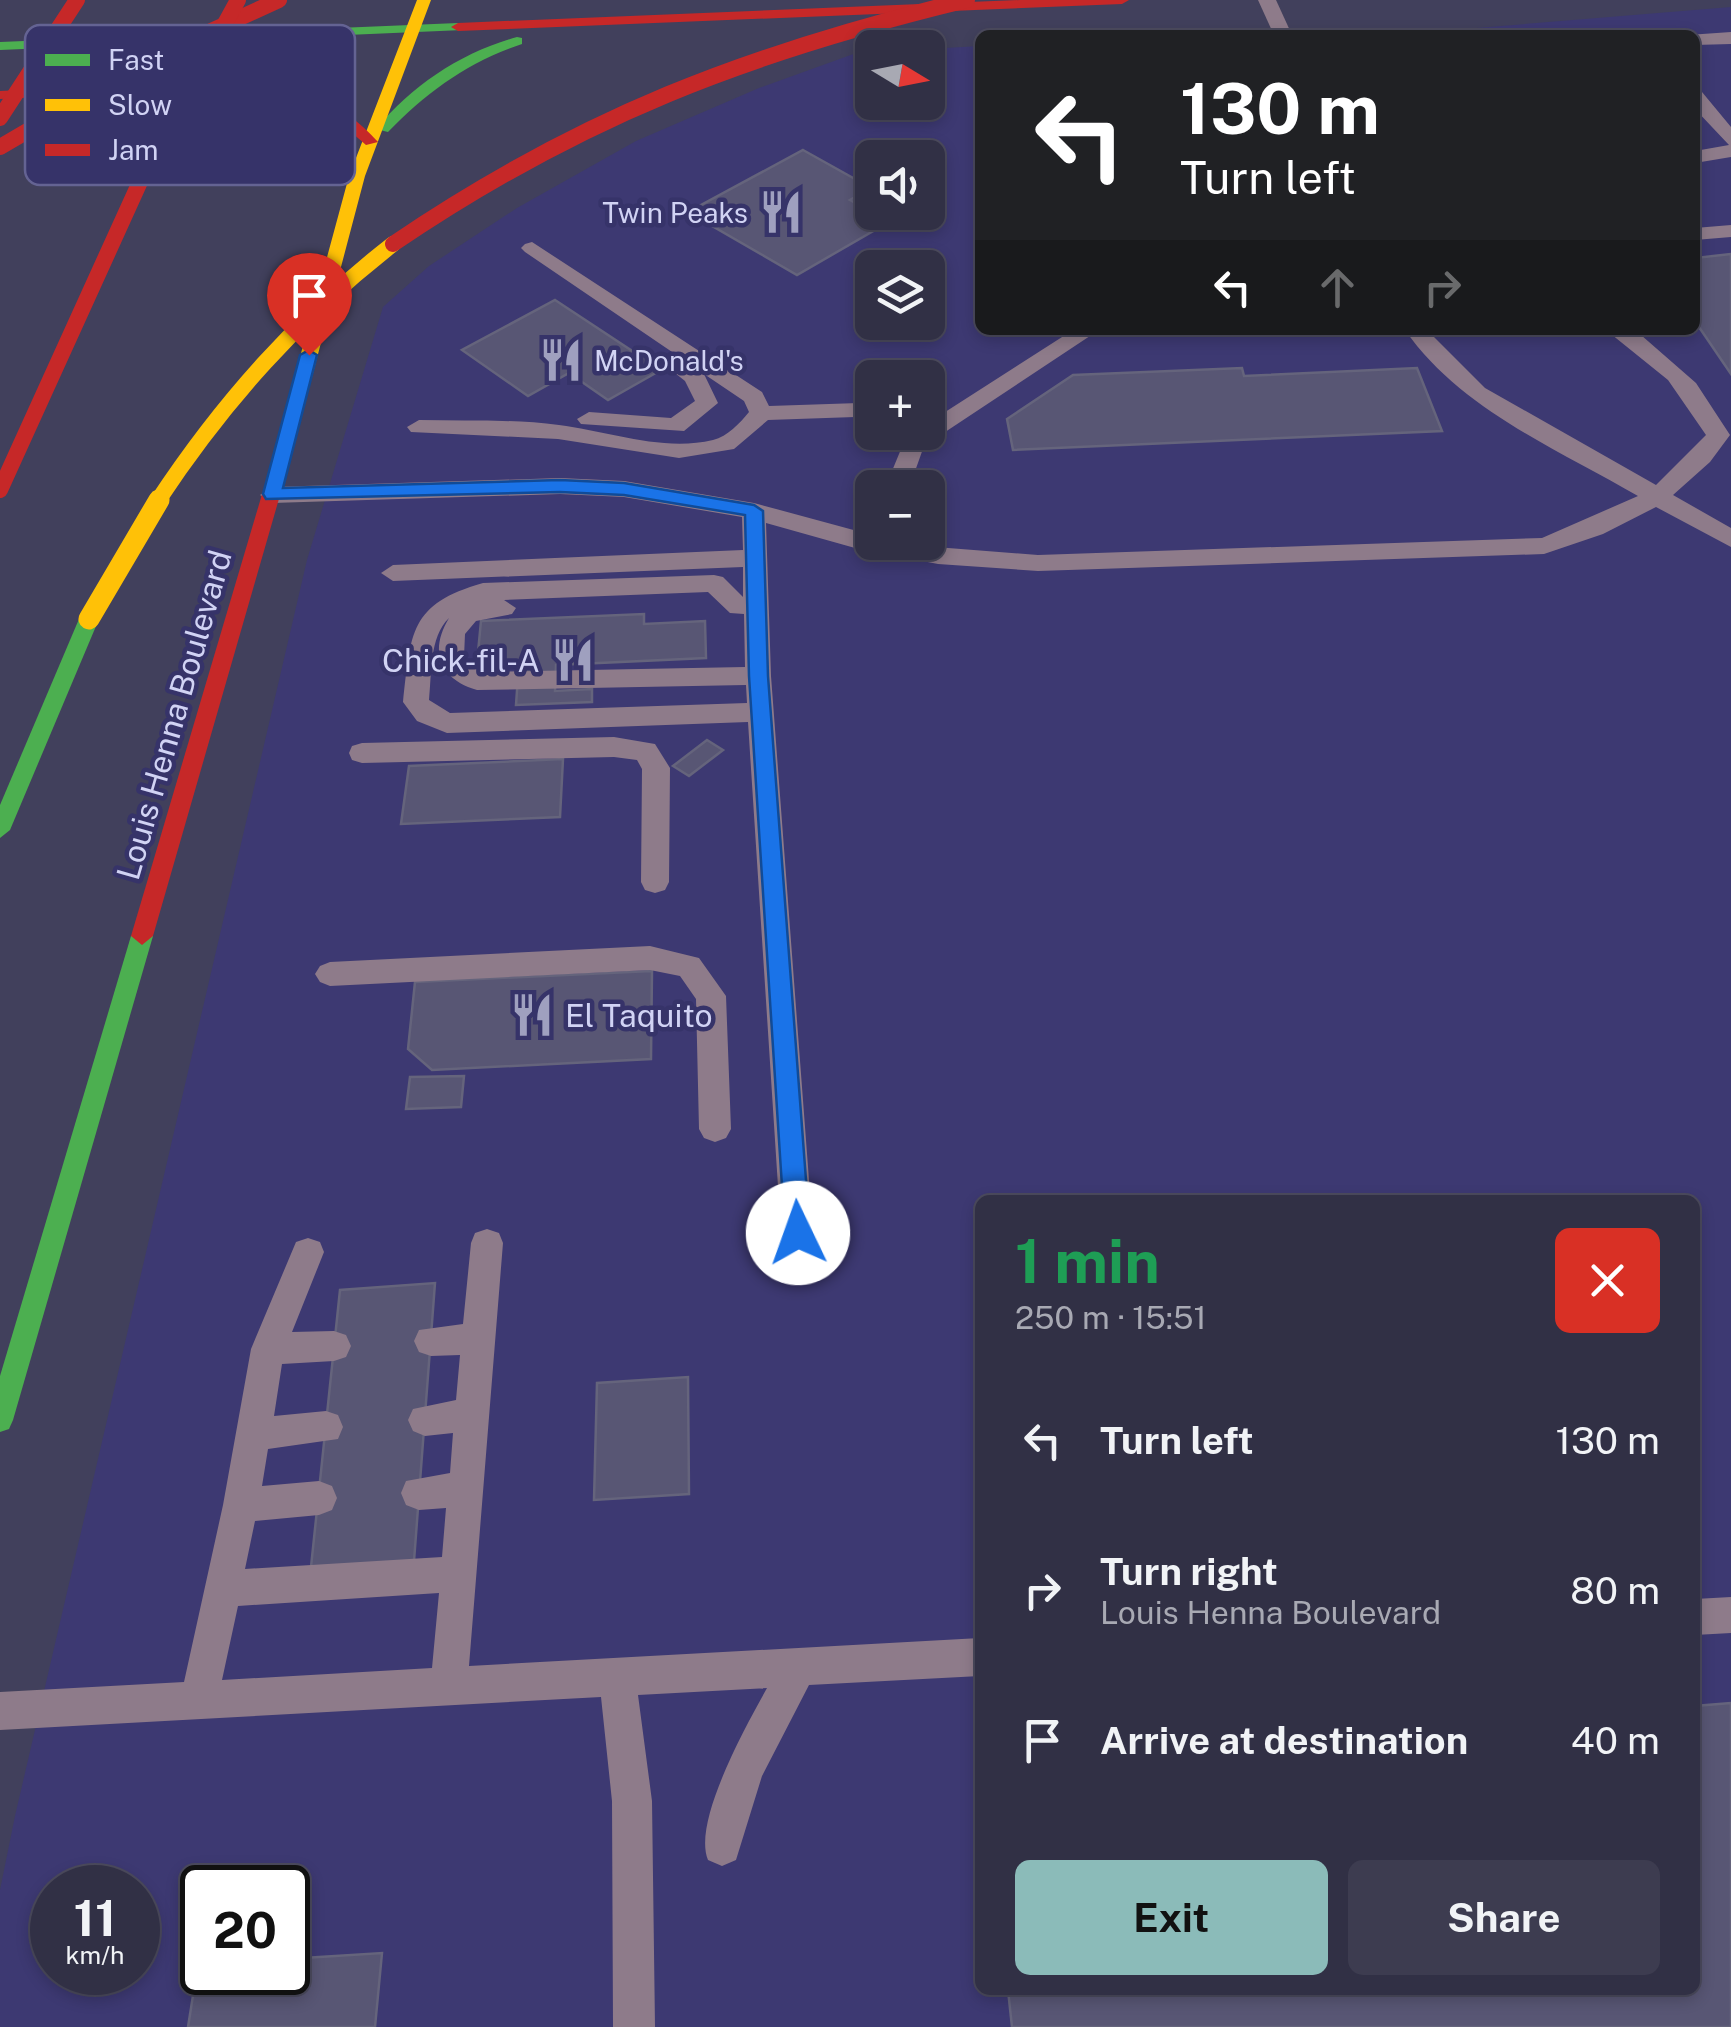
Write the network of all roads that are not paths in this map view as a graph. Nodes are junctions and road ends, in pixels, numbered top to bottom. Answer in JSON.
{"nodes":[{"id":1,"x":77,"y":0,"type":"edge"},
{"id":2,"x":238,"y":0,"type":"edge"},
{"id":3,"x":279,"y":0,"type":"edge"},
{"id":4,"x":424,"y":0,"type":"edge"},
{"id":5,"x":555,"y":0,"type":"edge"},
{"id":6,"x":966,"y":0,"type":"edge"},
{"id":7,"x":1122,"y":0,"type":"edge"},
{"id":8,"x":1267,"y":0,"type":"edge"},
{"id":9,"x":624,"y":23,"type":"junction"},
{"id":10,"x":61,"y":25,"type":"edge"},
{"id":11,"x":224,"y":25,"type":"edge"},
{"id":12,"x":224,"y":25,"type":"edge"},
{"id":13,"x":412,"y":30,"type":"junction"},
{"id":14,"x":1280,"y":30,"type":"edge"},
{"id":15,"x":355,"y":32,"type":"edge"},
{"id":16,"x":1731,"y":38,"type":"edge"},
{"id":17,"x":1700,"y":40,"type":"edge"},
{"id":18,"x":25,"y":45,"type":"edge"},
{"id":19,"x":0,"y":46,"type":"edge"},
{"id":20,"x":25,"y":80,"type":"edge"},
{"id":21,"x":25,"y":94,"type":"edge"},
{"id":22,"x":0,"y":95,"type":"edge"},
{"id":23,"x":1700,"y":102,"type":"edge"},
{"id":24,"x":0,"y":118,"type":"edge"},
{"id":25,"x":355,"y":128,"type":"edge"},
{"id":26,"x":25,"y":132,"type":"edge"},
{"id":27,"x":1731,"y":140,"type":"edge"},
{"id":28,"x":371,"y":142,"type":"junction"},
{"id":29,"x":0,"y":147,"type":"edge"},
{"id":30,"x":1731,"y":151,"type":"edge"},
{"id":31,"x":1700,"y":156,"type":"edge"},
{"id":32,"x":355,"y":180,"type":"edge"},
{"id":33,"x":139,"y":185,"type":"edge"},
{"id":34,"x":354,"y":185,"type":"edge"},
{"id":35,"x":1731,"y":231,"type":"edge"},
{"id":36,"x":1700,"y":234,"type":"edge"},
{"id":37,"x":1079,"y":335,"type":"edge"},
{"id":38,"x":1420,"y":335,"type":"edge"},
{"id":39,"x":1627,"y":335,"type":"edge"},
{"id":40,"x":855,"y":410,"type":"edge"},
{"id":41,"x":761,"y":413,"type":"junction"},
{"id":42,"x":945,"y":414,"type":"edge"},
{"id":43,"x":0,"y":490,"type":"edge"},
{"id":44,"x":272,"y":494,"type":"junction"},
{"id":45,"x":1653,"y":496,"type":"junction"},
{"id":46,"x":754,"y":511,"type":"junction"},
{"id":47,"x":855,"y":537,"type":"edge"},
{"id":48,"x":1731,"y":539,"type":"edge"},
{"id":49,"x":945,"y":556,"type":"edge"},
{"id":50,"x":755,"y":558,"type":"junction"},
{"id":51,"x":393,"y":573,"type":"dead end"},
{"id":52,"x":740,"y":607,"type":"junction"},
{"id":53,"x":757,"y":633,"type":"junction"},
{"id":54,"x":758,"y":676,"type":"junction"},
{"id":55,"x":761,"y":712,"type":"junction"},
{"id":56,"x":362,"y":753,"type":"dead end"},
{"id":57,"x":0,"y":830,"type":"edge"},
{"id":58,"x":655,"y":882,"type":"dead end"},
{"id":59,"x":330,"y":974,"type":"dead end"},
{"id":60,"x":714,"y":1128,"type":"dead end"},
{"id":61,"x":798,"y":1233,"type":"dead end"},
{"id":62,"x":487,"y":1243,"type":"dead end"},
{"id":63,"x":308,"y":1252,"type":"dead end"},
{"id":64,"x":480,"y":1338,"type":"junction"},
{"id":65,"x":431,"y":1341,"type":"dead end"},
{"id":66,"x":334,"y":1346,"type":"dead end"},
{"id":67,"x":268,"y":1349,"type":"junction"},
{"id":68,"x":472,"y":1415,"type":"junction"},
{"id":69,"x":0,"y":1420,"type":"edge"},
{"id":70,"x":425,"y":1420,"type":"dead end"},
{"id":71,"x":326,"y":1427,"type":"dead end"},
{"id":72,"x":253,"y":1434,"type":"junction"},
{"id":73,"x":466,"y":1490,"type":"junction"},
{"id":74,"x":420,"y":1493,"type":"dead end"},
{"id":75,"x":318,"y":1498,"type":"dead end"},
{"id":76,"x":241,"y":1506,"type":"junction"},
{"id":77,"x":459,"y":1574,"type":"junction"},
{"id":78,"x":222,"y":1589,"type":"junction"},
{"id":79,"x":1731,"y":1616,"type":"edge"},
{"id":80,"x":1700,"y":1618,"type":"edge"},
{"id":81,"x":975,"y":1657,"type":"edge"},
{"id":82,"x":798,"y":1667,"type":"junction"},
{"id":83,"x":617,"y":1676,"type":"junction"},
{"id":84,"x":449,"y":1686,"type":"junction"},
{"id":85,"x":200,"y":1699,"type":"junction"},
{"id":86,"x":0,"y":1711,"type":"edge"},
{"id":87,"x":722,"y":1846,"type":"dead end"},
{"id":88,"x":634,"y":2027,"type":"edge"}],
"edges":[{"from":1,"to":10,"type":"main road","bridge":true},
{"from":2,"to":11,"type":"main road","bridge":true},
{"from":3,"to":12,"type":"main road","bridge":true},
{"from":4,"to":13,"type":"main road","name":"Louis Henna Boulevard"},
{"from":5,"to":9,"type":"main road"},
{"from":6,"to":57,"type":"main road","bridge":true},
{"from":7,"to":9,"type":"main road"},
{"from":8,"to":14,"type":"lane"},
{"from":9,"to":13,"type":"main road"},
{"from":9,"to":28,"type":"main road"},
{"from":13,"to":15,"type":"main road"},
{"from":13,"to":28,"type":"main road","name":"Louis Henna Boulevard"},
{"from":16,"to":17,"type":"lane"},
{"from":18,"to":19,"type":"main road"},
{"from":20,"to":24,"type":"main road","bridge":true},
{"from":21,"to":22,"type":"main road"},
{"from":23,"to":27,"type":"lane"},
{"from":25,"to":28,"type":"main road"},
{"from":26,"to":29,"type":"main road","bridge":true},
{"from":28,"to":32,"type":"main road","name":"Louis Henna Boulevard"},
{"from":30,"to":31,"type":"lane"},
{"from":33,"to":43,"type":"main road","bridge":true},
{"from":34,"to":44,"type":"main road","name":"Louis Henna Boulevard"},
{"from":35,"to":36,"type":"lane"},
{"from":37,"to":42,"type":"lane"},
{"from":38,"to":45,"type":"lane"},
{"from":39,"to":45,"type":"lane"},
{"from":40,"to":41,"type":"lane"},
{"from":41,"to":41,"type":"lane"},
{"from":44,"to":46,"type":"lane"},
{"from":44,"to":69,"type":"main road","name":"Louis Henna Boulevard"},
{"from":45,"to":48,"type":"lane"},
{"from":45,"to":49,"type":"lane"},
{"from":46,"to":47,"type":"lane"},
{"from":46,"to":50,"type":"lane"},
{"from":50,"to":51,"type":"lane"},
{"from":50,"to":53,"type":"lane"},
{"from":52,"to":53,"type":"lane"},
{"from":52,"to":54,"type":"lane"},
{"from":52,"to":55,"type":"lane"},
{"from":53,"to":54,"type":"lane"},
{"from":54,"to":55,"type":"lane"},
{"from":55,"to":61,"type":"lane"},
{"from":56,"to":58,"type":"lane"},
{"from":59,"to":60,"type":"lane"},
{"from":62,"to":64,"type":"lane"},
{"from":63,"to":67,"type":"lane"},
{"from":64,"to":65,"type":"lane"},
{"from":64,"to":68,"type":"lane"},
{"from":66,"to":67,"type":"lane"},
{"from":67,"to":72,"type":"lane"},
{"from":68,"to":70,"type":"lane"},
{"from":68,"to":73,"type":"lane"},
{"from":71,"to":72,"type":"lane"},
{"from":72,"to":76,"type":"lane"},
{"from":73,"to":74,"type":"lane"},
{"from":73,"to":77,"type":"lane"},
{"from":75,"to":76,"type":"lane"},
{"from":76,"to":78,"type":"lane"},
{"from":77,"to":78,"type":"lane"},
{"from":77,"to":84,"type":"lane"},
{"from":78,"to":85,"type":"lane"},
{"from":79,"to":80,"type":"lane"},
{"from":81,"to":82,"type":"lane"},
{"from":82,"to":83,"type":"lane"},
{"from":82,"to":87,"type":"lane"},
{"from":83,"to":84,"type":"lane"},
{"from":83,"to":88,"type":"lane"},
{"from":84,"to":85,"type":"lane"},
{"from":85,"to":86,"type":"lane"}]}
